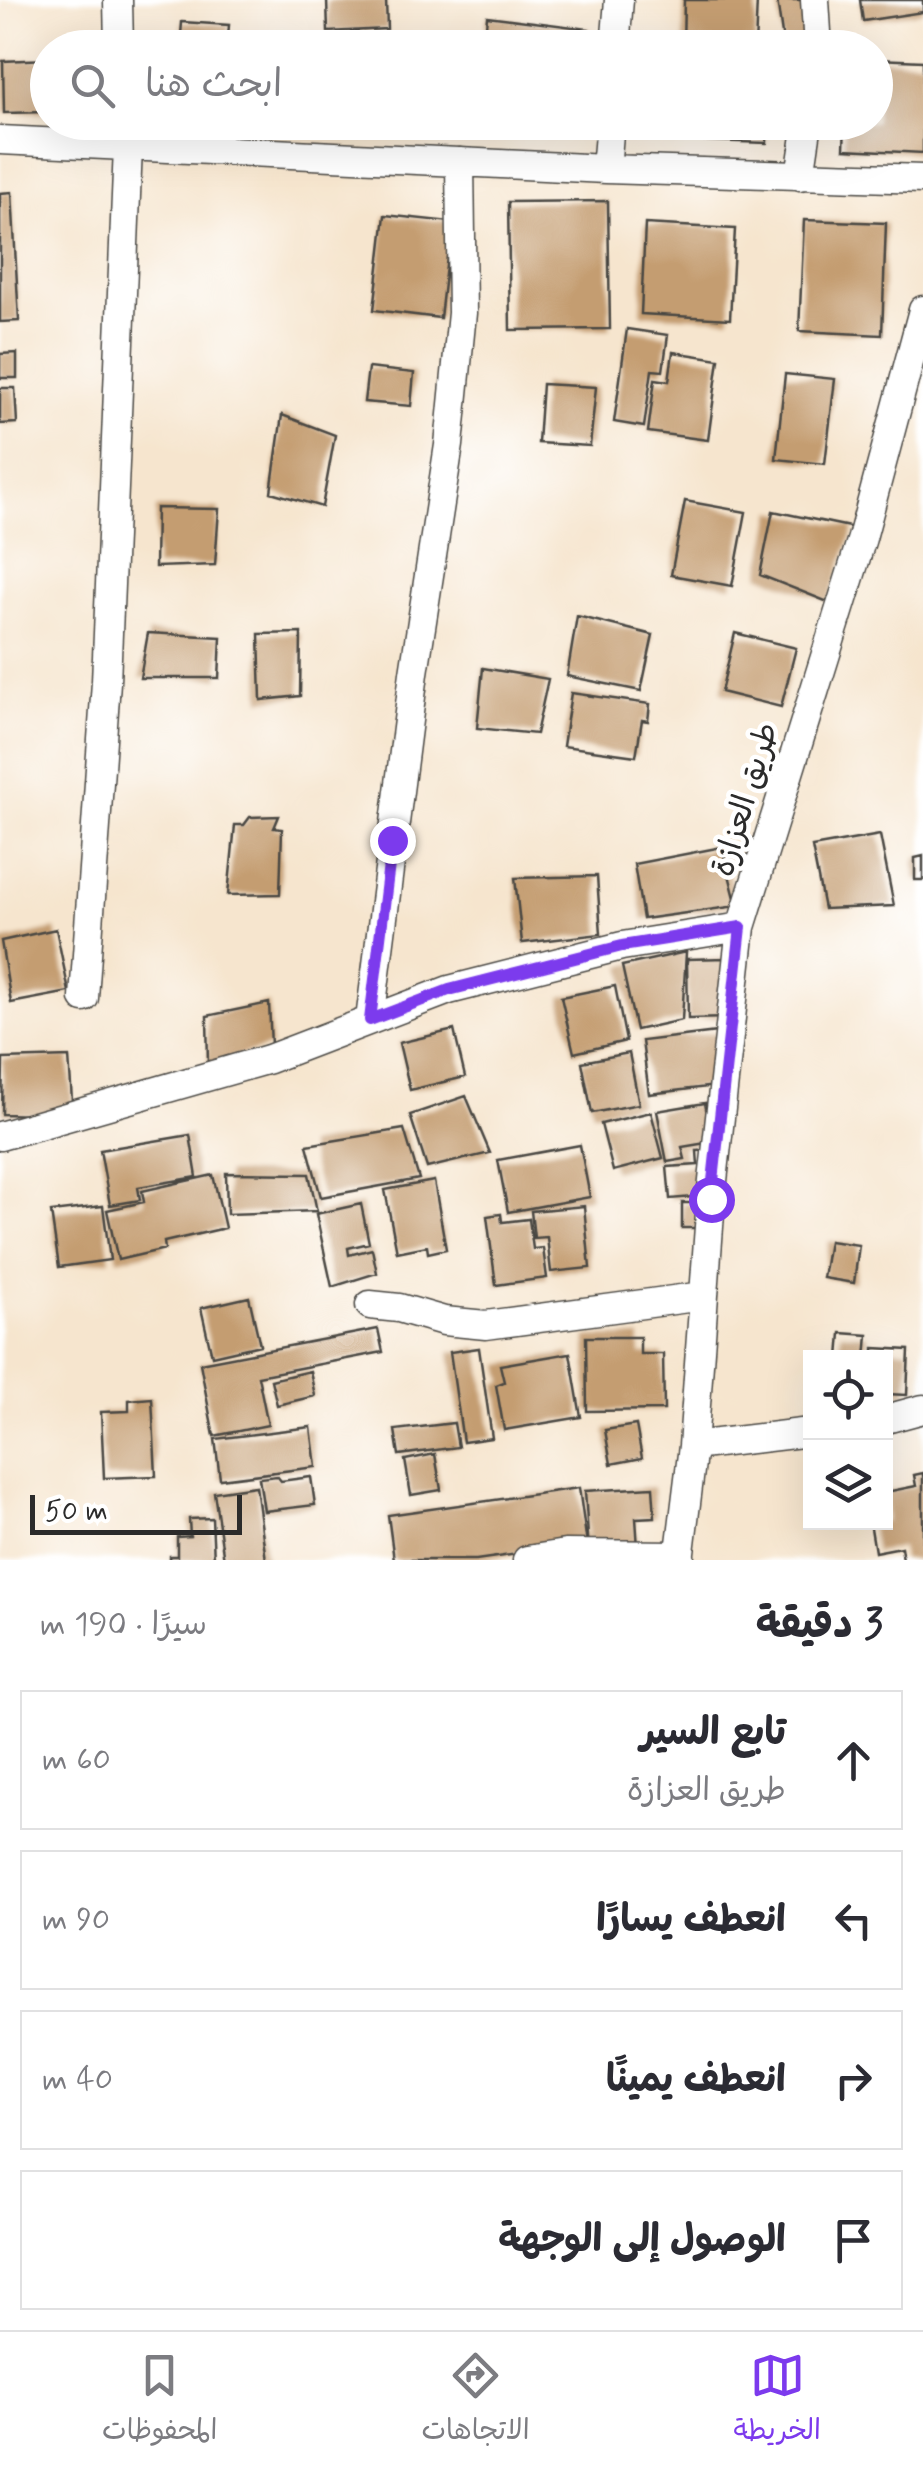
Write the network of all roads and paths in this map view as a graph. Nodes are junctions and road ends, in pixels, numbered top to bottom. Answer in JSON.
{"nodes":[{"id":1,"x":118,"y":0,"type":"edge"},
{"id":2,"x":619,"y":0,"type":"edge"},
{"id":3,"x":815,"y":0,"type":"edge"},
{"id":4,"x":119,"y":30,"type":"edge"},
{"id":5,"x":616,"y":30,"type":"edge"},
{"id":6,"x":817,"y":30,"type":"edge"},
{"id":7,"x":30,"y":139,"type":"edge"},
{"id":8,"x":0,"y":140,"type":"edge"},
{"id":9,"x":126,"y":140,"type":"edge"},
{"id":10,"x":198,"y":140,"type":"edge"},
{"id":11,"x":608,"y":140,"type":"edge"},
{"id":12,"x":805,"y":140,"type":"edge"},
{"id":13,"x":460,"y":162,"type":"junction"},
{"id":14,"x":606,"y":169,"type":"junction"},
{"id":15,"x":800,"y":176,"type":"junction"},
{"id":16,"x":923,"y":179,"type":"edge"},
{"id":17,"x":923,"y":310,"type":"edge"},
{"id":18,"x":911,"y":402,"type":"edge"},
{"id":19,"x":741,"y":927,"type":"junction"},
{"id":20,"x":84,"y":998,"type":"dead end"},
{"id":21,"x":370,"y":1020,"type":"junction"},
{"id":22,"x":0,"y":1136,"type":"edge"},
{"id":23,"x":702,"y":1296,"type":"junction"},
{"id":24,"x":370,"y":1305,"type":"dead end"},
{"id":25,"x":923,"y":1409,"type":"edge"},
{"id":26,"x":893,"y":1418,"type":"edge"},
{"id":27,"x":803,"y":1433,"type":"edge"},
{"id":28,"x":693,"y":1446,"type":"junction"},
{"id":29,"x":679,"y":1557,"type":"edge"},
{"id":30,"x":527,"y":1560,"type":"edge"}],
"edges":[{"from":1,"to":4,"type":"street"},
{"from":2,"to":5,"type":"street"},
{"from":3,"to":6,"type":"street"},
{"from":7,"to":8,"type":"street"},
{"from":9,"to":20,"type":"street"},
{"from":10,"to":13,"type":"street"},
{"from":11,"to":14,"type":"street"},
{"from":12,"to":15,"type":"street"},
{"from":13,"to":14,"type":"street"},
{"from":13,"to":21,"type":"street"},
{"from":14,"to":15,"type":"street"},
{"from":15,"to":16,"type":"street"},
{"from":17,"to":18,"type":"street","name":"طريق العزازة"},
{"from":18,"to":19,"type":"street","name":"طريق العزازة"},
{"from":19,"to":21,"type":"street"},
{"from":19,"to":23,"type":"street","name":"طريق العزازة"},
{"from":21,"to":22,"type":"street"},
{"from":23,"to":24,"type":"street"},
{"from":23,"to":28,"type":"street","name":"طريق العزازة"},
{"from":25,"to":26,"type":"street"},
{"from":27,"to":28,"type":"street"},
{"from":28,"to":29,"type":"street","name":"طريق العزازة"},
{"from":29,"to":30,"type":"street"}]}
